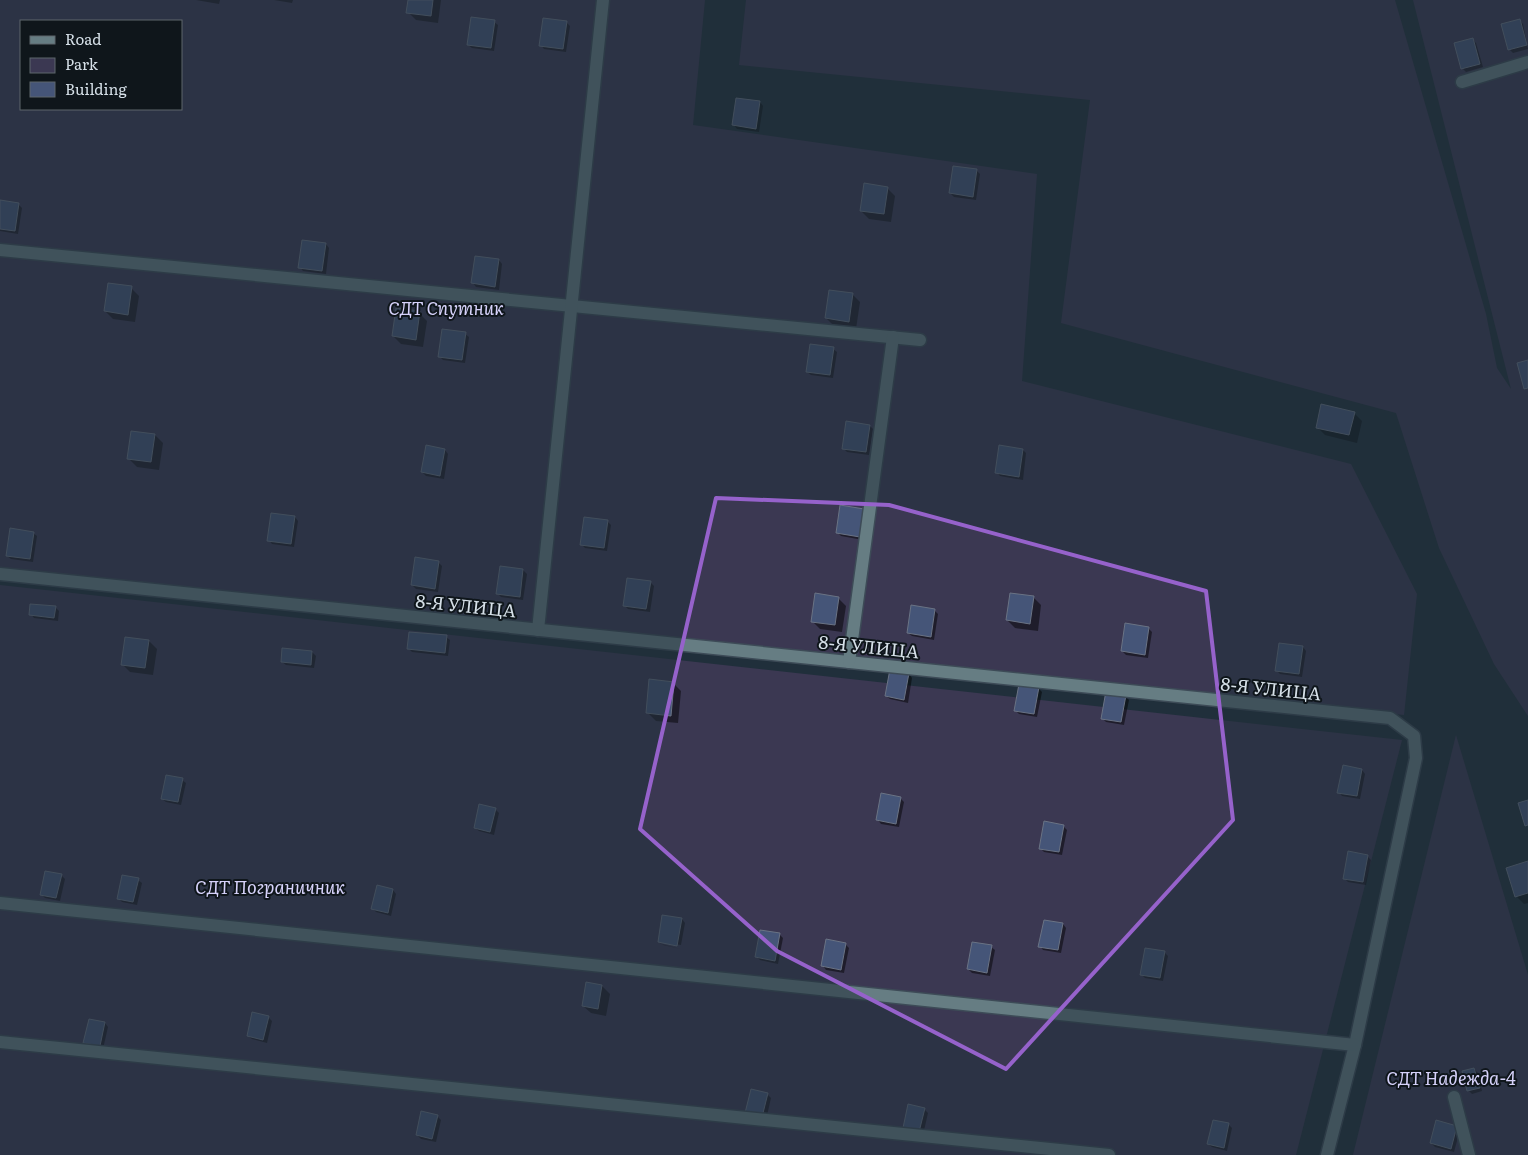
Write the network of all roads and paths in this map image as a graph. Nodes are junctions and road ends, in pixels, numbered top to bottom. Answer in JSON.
{"nodes":[{"id":1,"x":603,"y":0,"type":"edge"},
{"id":2,"x":1528,"y":62,"type":"edge"},
{"id":3,"x":1462,"y":82,"type":"dead end"},
{"id":4,"x":0,"y":250,"type":"edge"},
{"id":5,"x":571,"y":305,"type":"junction"},
{"id":6,"x":893,"y":337,"type":"junction"},
{"id":7,"x":920,"y":340,"type":"dead end"},
{"id":8,"x":0,"y":574,"type":"edge"},
{"id":9,"x":538,"y":630,"type":"junction"},
{"id":10,"x":849,"y":662,"type":"junction"},
{"id":11,"x":0,"y":903,"type":"edge"},
{"id":12,"x":0,"y":1042,"type":"edge"},
{"id":13,"x":1355,"y":1045,"type":"junction"},
{"id":14,"x":1454,"y":1097,"type":"dead end"},
{"id":15,"x":1109,"y":1155,"type":"edge"},
{"id":16,"x":1328,"y":1155,"type":"edge"},
{"id":17,"x":1469,"y":1155,"type":"edge"}],
"edges":[{"from":1,"to":5,"type":"street"},
{"from":2,"to":3,"type":"street"},
{"from":4,"to":5,"type":"street"},
{"from":5,"to":6,"type":"street"},
{"from":5,"to":9,"type":"street"},
{"from":6,"to":7,"type":"street"},
{"from":6,"to":10,"type":"street"},
{"from":8,"to":9,"type":"street","name":"8-Я УЛИЦА"},
{"from":9,"to":10,"type":"street","name":"8-Я УЛИЦА"},
{"from":10,"to":13,"type":"street","name":"8-Я УЛИЦА"},
{"from":11,"to":13,"type":"street"},
{"from":12,"to":15,"type":"street"},
{"from":13,"to":16,"type":"street","name":"8-Я УЛИЦА"},
{"from":14,"to":17,"type":"street"}]}
